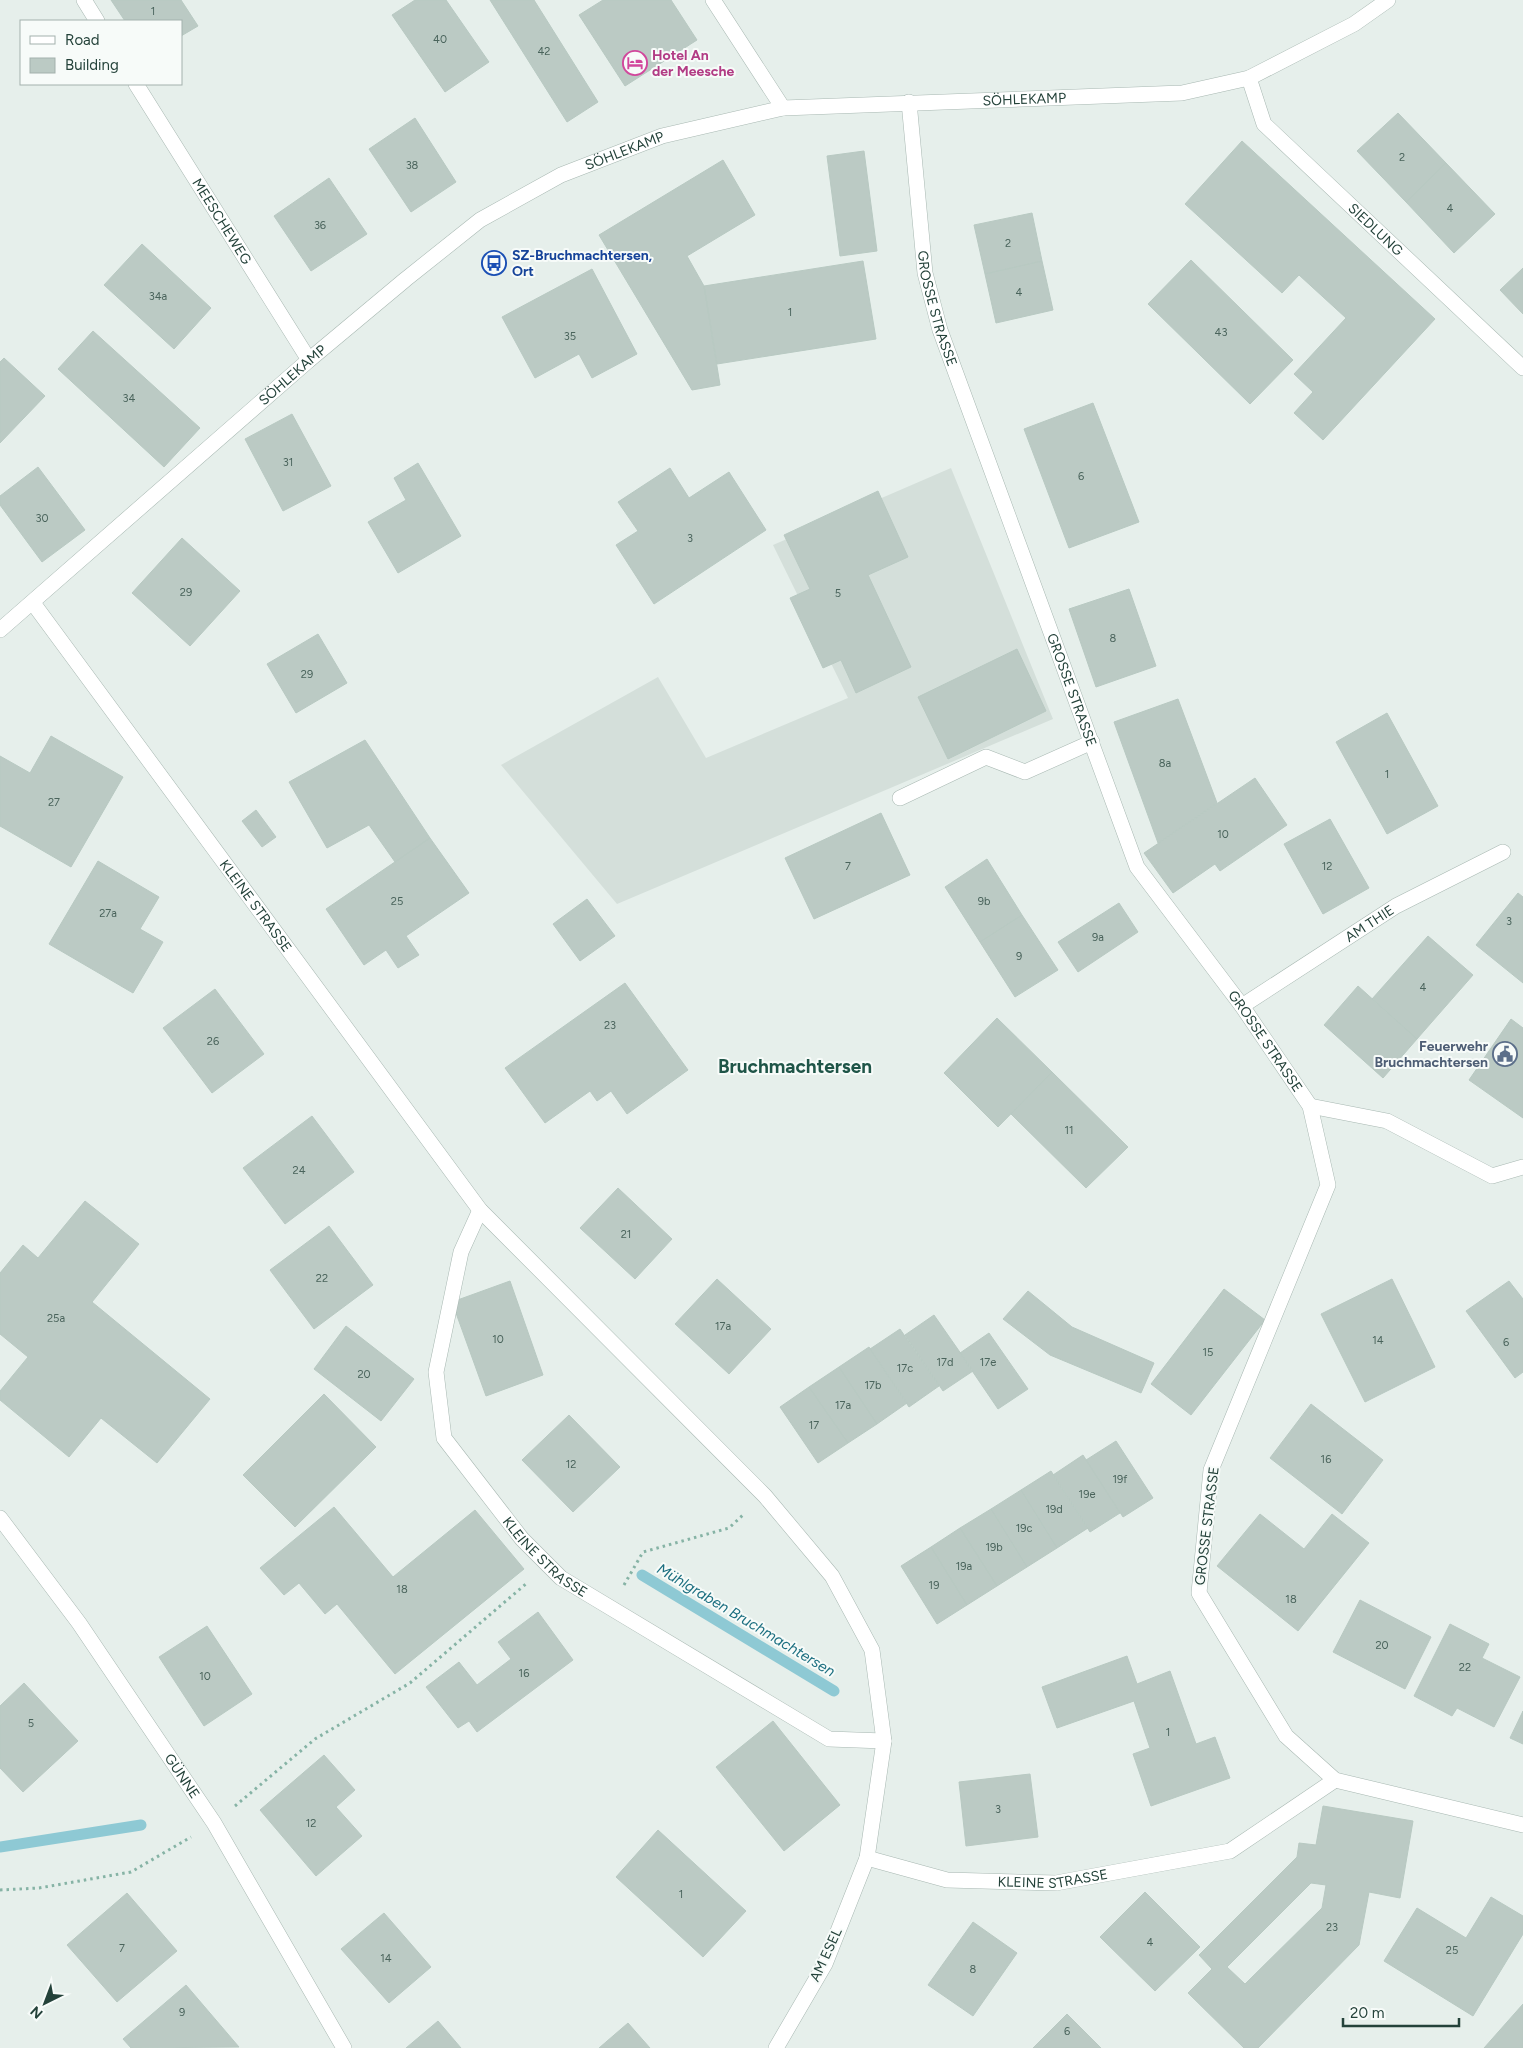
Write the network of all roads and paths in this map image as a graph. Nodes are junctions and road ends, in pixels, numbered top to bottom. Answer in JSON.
{"nodes":[{"id":1,"x":84,"y":0,"type":"edge"},
{"id":2,"x":713,"y":0,"type":"edge"},
{"id":3,"x":1388,"y":0,"type":"edge"},
{"id":4,"x":96,"y":20,"type":"edge"},
{"id":5,"x":1249,"y":78,"type":"junction"},
{"id":6,"x":137,"y":85,"type":"edge"},
{"id":7,"x":908,"y":102,"type":"junction"},
{"id":8,"x":782,"y":108,"type":"junction"},
{"id":9,"x":308,"y":360,"type":"junction"},
{"id":10,"x":1523,"y":368,"type":"edge"},
{"id":11,"x":33,"y":603,"type":"junction"},
{"id":12,"x":0,"y":630,"type":"edge"},
{"id":13,"x":1092,"y":742,"type":"junction"},
{"id":14,"x":900,"y":798,"type":"dead end"},
{"id":15,"x":1504,"y":852,"type":"dead end"},
{"id":16,"x":1242,"y":1006,"type":"junction"},
{"id":17,"x":1310,"y":1106,"type":"junction"},
{"id":18,"x":1523,"y":1167,"type":"edge"},
{"id":19,"x":480,"y":1210,"type":"junction"},
{"id":20,"x":765,"y":1496,"type":"junction"},
{"id":21,"x":0,"y":1518,"type":"edge"},
{"id":22,"x":548,"y":1565,"type":"junction"},
{"id":23,"x":611,"y":1607,"type":"junction"},
{"id":24,"x":884,"y":1741,"type":"junction"},
{"id":25,"x":1335,"y":1780,"type":"junction"},
{"id":26,"x":214,"y":1823,"type":"junction"},
{"id":27,"x":1523,"y":1825,"type":"edge"},
{"id":28,"x":867,"y":1858,"type":"junction"},
{"id":29,"x":0,"y":1890,"type":"edge"},
{"id":30,"x":344,"y":2048,"type":"edge"},
{"id":31,"x":776,"y":2048,"type":"edge"}],
"edges":[{"from":1,"to":4,"type":"street"},
{"from":2,"to":8,"type":"street"},
{"from":3,"to":5,"type":"street","name":"SÖHLEKAMP"},
{"from":5,"to":7,"type":"street","name":"SÖHLEKAMP"},
{"from":5,"to":10,"type":"street","name":"SIEDLUNG"},
{"from":6,"to":9,"type":"street","name":"MEESCHEWEG"},
{"from":7,"to":8,"type":"street","name":"SÖHLEKAMP"},
{"from":7,"to":13,"type":"street","name":"GROSSE STRASSE"},
{"from":8,"to":9,"type":"street","name":"SÖHLEKAMP"},
{"from":9,"to":11,"type":"street","name":"SÖHLEKAMP"},
{"from":11,"to":12,"type":"street","name":"SÖHLEKAMP"},
{"from":11,"to":19,"type":"street","name":"KLEINE STRASSE"},
{"from":13,"to":14,"type":"street"},
{"from":13,"to":16,"type":"street","name":"GROSSE STRASSE"},
{"from":15,"to":16,"type":"street","name":"AM THIE"},
{"from":16,"to":17,"type":"street","name":"GROSSE STRASSE"},
{"from":17,"to":18,"type":"street"},
{"from":17,"to":25,"type":"street","name":"GROSSE STRASSE"},
{"from":19,"to":20,"type":"street","name":"KLEINE STRASSE"},
{"from":19,"to":22,"type":"street","name":"KLEINE STRASSE"},
{"from":20,"to":23,"type":"path"},
{"from":20,"to":24,"type":"street","name":"KLEINE STRASSE"},
{"from":21,"to":26,"type":"street","name":"GÜNNE"},
{"from":22,"to":23,"type":"street","name":"KLEINE STRASSE"},
{"from":22,"to":26,"type":"path"},
{"from":23,"to":24,"type":"street","name":"KLEINE STRASSE"},
{"from":24,"to":28,"type":"street","name":"KLEINE STRASSE"},
{"from":25,"to":27,"type":"street","name":"GROSSE STRASSE"},
{"from":25,"to":28,"type":"street","name":"KLEINE STRASSE"},
{"from":26,"to":29,"type":"path"},
{"from":26,"to":30,"type":"street","name":"GÜNNE"},
{"from":28,"to":31,"type":"street","name":"AM ESEL"}]}
